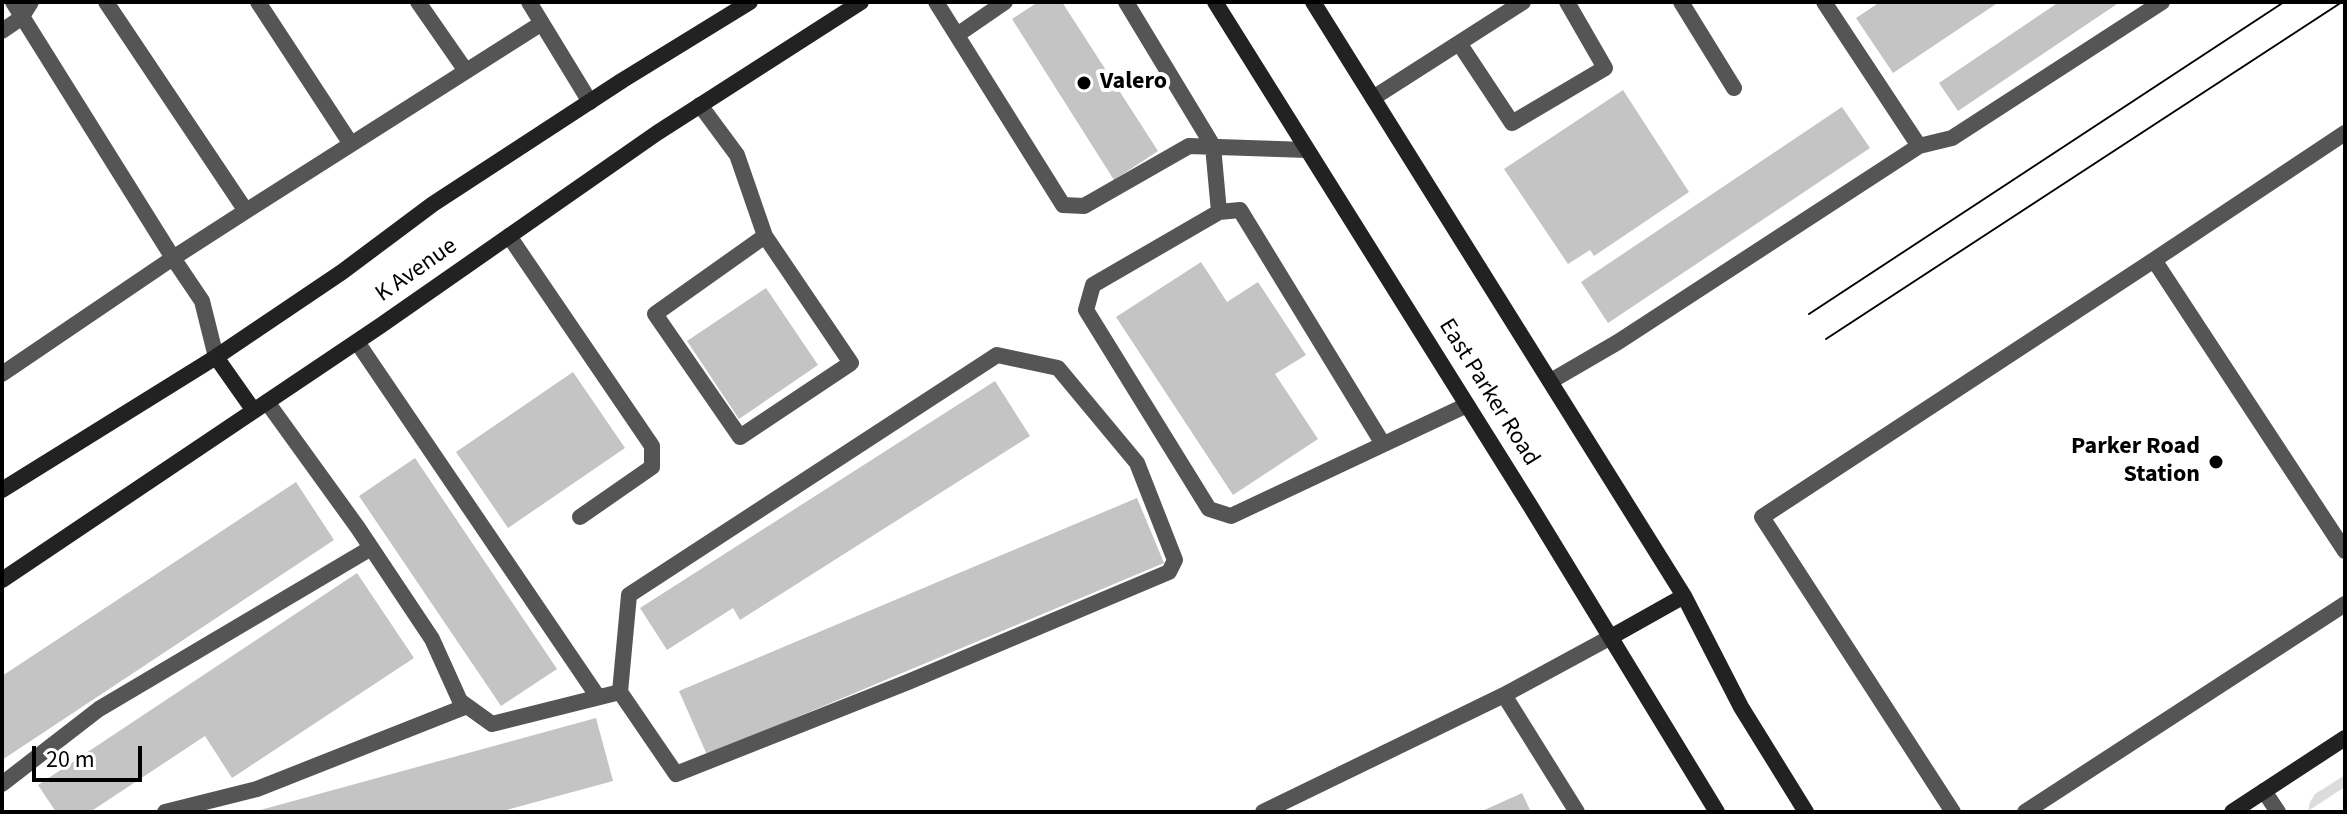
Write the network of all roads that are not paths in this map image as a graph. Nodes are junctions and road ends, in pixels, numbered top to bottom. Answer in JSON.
{"nodes":[{"id":1,"x":13,"y":2,"type":"edge"},
{"id":2,"x":31,"y":2,"type":"edge"},
{"id":3,"x":106,"y":2,"type":"edge"},
{"id":4,"x":258,"y":2,"type":"edge"},
{"id":5,"x":418,"y":2,"type":"edge"},
{"id":6,"x":529,"y":2,"type":"edge"},
{"id":7,"x":750,"y":2,"type":"edge"},
{"id":8,"x":861,"y":2,"type":"edge"},
{"id":9,"x":936,"y":2,"type":"edge"},
{"id":10,"x":1005,"y":2,"type":"edge"},
{"id":11,"x":1215,"y":2,"type":"edge"},
{"id":12,"x":1313,"y":2,"type":"edge"},
{"id":13,"x":1523,"y":2,"type":"edge"},
{"id":14,"x":1567,"y":2,"type":"edge"},
{"id":15,"x":1681,"y":2,"type":"edge"},
{"id":16,"x":1824,"y":2,"type":"edge"},
{"id":17,"x":2162,"y":2,"type":"edge"},
{"id":18,"x":1134,"y":4,"type":"edge"},
{"id":19,"x":21,"y":18,"type":"junction"},
{"id":20,"x":542,"y":23,"type":"junction"},
{"id":21,"x":2,"y":31,"type":"edge"},
{"id":22,"x":957,"y":35,"type":"junction"},
{"id":23,"x":1459,"y":43,"type":"junction"},
{"id":24,"x":466,"y":71,"type":"junction"},
{"id":25,"x":1734,"y":88,"type":"dead end"},
{"id":26,"x":1373,"y":98,"type":"junction"},
{"id":27,"x":590,"y":102,"type":"junction"},
{"id":28,"x":700,"y":105,"type":"junction"},
{"id":29,"x":2345,"y":133,"type":"edge"},
{"id":30,"x":351,"y":144,"type":"junction"},
{"id":31,"x":1213,"y":146,"type":"junction"},
{"id":32,"x":1919,"y":146,"type":"junction"},
{"id":33,"x":1307,"y":150,"type":"junction"},
{"id":34,"x":246,"y":211,"type":"junction"},
{"id":35,"x":1219,"y":212,"type":"junction"},
{"id":36,"x":509,"y":236,"type":"junction"},
{"id":37,"x":765,"y":236,"type":"junction"},
{"id":38,"x":173,"y":258,"type":"junction"},
{"id":39,"x":2154,"y":260,"type":"junction"},
{"id":40,"x":357,"y":342,"type":"junction"},
{"id":41,"x":216,"y":357,"type":"junction"},
{"id":42,"x":2,"y":374,"type":"edge"},
{"id":43,"x":1551,"y":381,"type":"junction"},
{"id":44,"x":1467,"y":405,"type":"junction"},
{"id":45,"x":260,"y":406,"type":"junction"},
{"id":46,"x":1383,"y":444,"type":"junction"},
{"id":47,"x":2,"y":490,"type":"edge"},
{"id":48,"x":580,"y":517,"type":"dead end"},
{"id":49,"x":371,"y":548,"type":"junction"},
{"id":50,"x":2345,"y":551,"type":"edge"},
{"id":51,"x":2,"y":580,"type":"edge"},
{"id":52,"x":1684,"y":596,"type":"junction"},
{"id":53,"x":2345,"y":604,"type":"edge"},
{"id":54,"x":1611,"y":637,"type":"junction"},
{"id":55,"x":620,"y":692,"type":"junction"},
{"id":56,"x":1504,"y":695,"type":"junction"},
{"id":57,"x":598,"y":697,"type":"junction"},
{"id":58,"x":467,"y":706,"type":"junction"},
{"id":59,"x":2345,"y":738,"type":"edge"},
{"id":60,"x":2,"y":784,"type":"edge"},
{"id":61,"x":2264,"y":791,"type":"junction"},
{"id":62,"x":165,"y":812,"type":"edge"},
{"id":63,"x":1263,"y":812,"type":"edge"},
{"id":64,"x":1577,"y":812,"type":"edge"},
{"id":65,"x":1717,"y":812,"type":"edge"},
{"id":66,"x":1806,"y":812,"type":"edge"},
{"id":67,"x":1953,"y":812,"type":"edge"},
{"id":68,"x":2025,"y":812,"type":"edge"},
{"id":69,"x":2232,"y":812,"type":"edge"},
{"id":70,"x":2278,"y":812,"type":"edge"}],
"edges":[{"from":1,"to":19,"type":"lane"},
{"from":2,"to":19,"type":"lane"},
{"from":3,"to":34,"type":"lane"},
{"from":4,"to":30,"type":"lane"},
{"from":5,"to":24,"type":"lane"},
{"from":6,"to":20,"type":"lane"},
{"from":7,"to":27,"type":"main road","name":"K Avenue"},
{"from":8,"to":28,"type":"main road","name":"K Avenue"},
{"from":9,"to":22,"type":"lane"},
{"from":10,"to":22,"type":"lane"},
{"from":11,"to":33,"type":"main road","name":"East Parker Road"},
{"from":12,"to":26,"type":"main road"},
{"from":13,"to":23,"type":"lane"},
{"from":14,"to":23,"type":"lane"},
{"from":15,"to":25,"type":"lane"},
{"from":16,"to":32,"type":"lane"},
{"from":17,"to":32,"type":"lane"},
{"from":18,"to":31,"type":"lane"},
{"from":19,"to":21,"type":"lane"},
{"from":19,"to":38,"type":"lane"},
{"from":20,"to":24,"type":"lane"},
{"from":20,"to":27,"type":"lane"},
{"from":22,"to":31,"type":"lane"},
{"from":23,"to":26,"type":"lane"},
{"from":24,"to":30,"type":"lane"},
{"from":26,"to":43,"type":"main road"},
{"from":27,"to":41,"type":"main road","name":"K Avenue"},
{"from":28,"to":36,"type":"main road","name":"K Avenue"},
{"from":28,"to":37,"type":"lane"},
{"from":29,"to":39,"type":"lane"},
{"from":30,"to":34,"type":"lane"},
{"from":31,"to":33,"type":"lane"},
{"from":31,"to":35,"type":"lane"},
{"from":32,"to":43,"type":"lane"},
{"from":33,"to":44,"type":"main road","name":"East Parker Road"},
{"from":34,"to":38,"type":"lane"},
{"from":35,"to":46,"type":"lane"},
{"from":35,"to":46,"type":"lane"},
{"from":36,"to":40,"type":"main road","name":"K Avenue"},
{"from":36,"to":48,"type":"lane"},
{"from":37,"to":37,"type":"lane"},
{"from":38,"to":41,"type":"lane"},
{"from":38,"to":42,"type":"lane"},
{"from":39,"to":50,"type":"lane"},
{"from":39,"to":67,"type":"lane"},
{"from":40,"to":45,"type":"main road","name":"K Avenue"},
{"from":40,"to":57,"type":"lane"},
{"from":41,"to":45,"type":"main road"},
{"from":41,"to":47,"type":"main road","name":"K Avenue"},
{"from":43,"to":52,"type":"main road"},
{"from":44,"to":46,"type":"lane"},
{"from":44,"to":54,"type":"main road","name":"East Parker Road"},
{"from":45,"to":49,"type":"lane"},
{"from":45,"to":51,"type":"main road","name":"K Avenue"},
{"from":49,"to":58,"type":"lane"},
{"from":49,"to":60,"type":"lane"},
{"from":52,"to":54,"type":"main road"},
{"from":52,"to":66,"type":"main road"},
{"from":53,"to":68,"type":"lane"},
{"from":54,"to":56,"type":"lane"},
{"from":54,"to":65,"type":"main road","name":"East Parker Road"},
{"from":55,"to":55,"type":"lane"},
{"from":55,"to":57,"type":"lane"},
{"from":56,"to":63,"type":"lane"},
{"from":56,"to":64,"type":"lane"},
{"from":57,"to":58,"type":"lane"},
{"from":58,"to":62,"type":"lane"},
{"from":59,"to":61,"type":"main road"},
{"from":61,"to":69,"type":"main road"},
{"from":61,"to":70,"type":"lane"}]}
